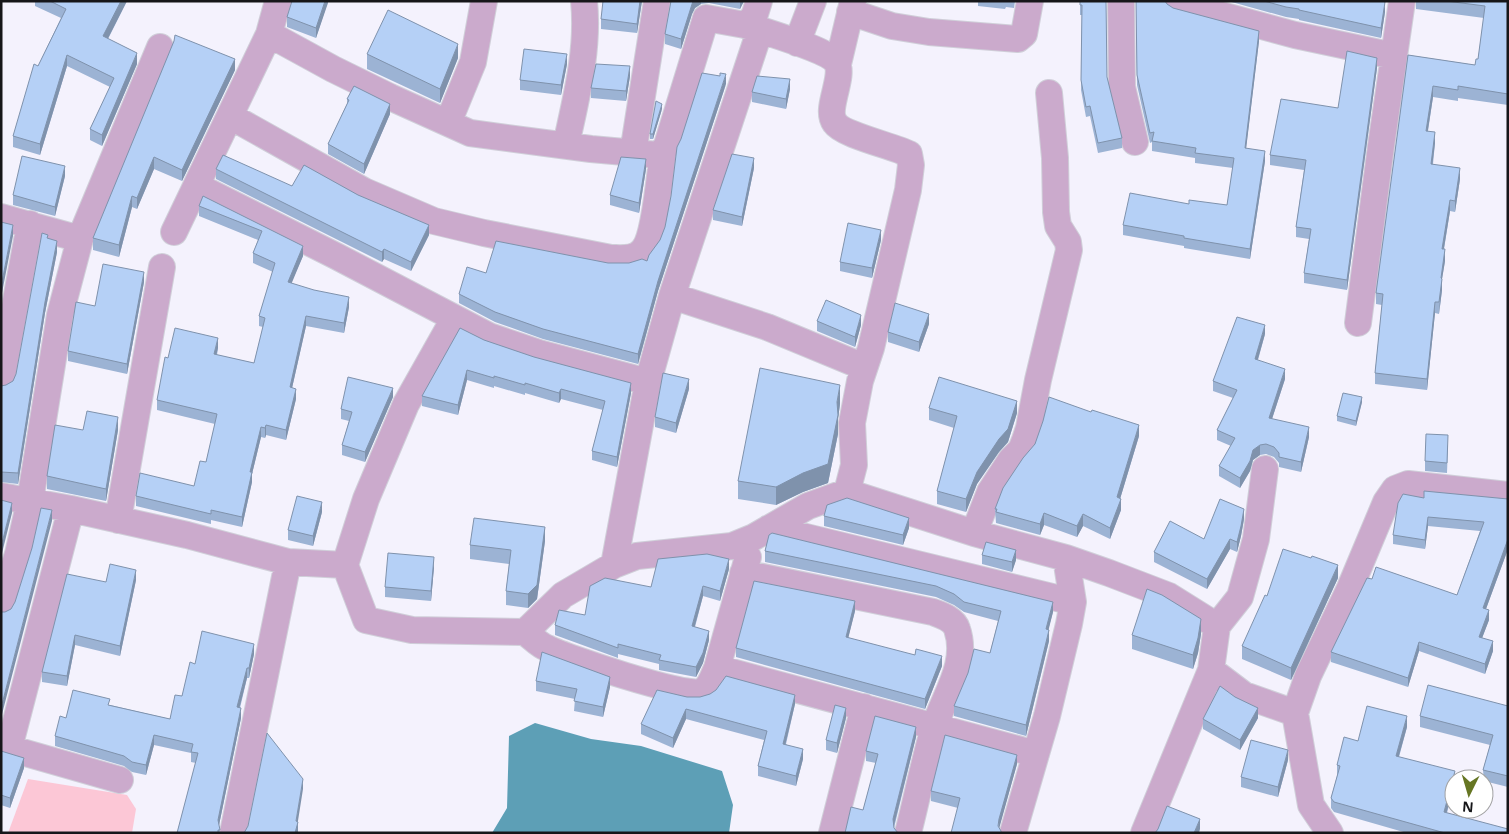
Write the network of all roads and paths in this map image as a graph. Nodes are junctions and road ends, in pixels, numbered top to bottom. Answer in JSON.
{"nodes":[{"id":1,"x":278,"y":1,"type":"edge"},
{"id":2,"x":484,"y":1,"type":"edge"},
{"id":3,"x":584,"y":1,"type":"edge"},
{"id":4,"x":657,"y":1,"type":"edge"},
{"id":5,"x":759,"y":1,"type":"edge"},
{"id":6,"x":813,"y":1,"type":"edge"},
{"id":7,"x":1030,"y":1,"type":"edge"},
{"id":8,"x":1121,"y":1,"type":"edge"},
{"id":9,"x":1402,"y":1,"type":"edge"},
{"id":10,"x":1177,"y":3,"type":"dead end"},
{"id":11,"x":852,"y":6,"type":"edge"},
{"id":12,"x":708,"y":10,"type":"edge"},
{"id":13,"x":753,"y":27,"type":"junction"},
{"id":14,"x":269,"y":34,"type":"junction"},
{"id":15,"x":797,"y":43,"type":"junction"},
{"id":16,"x":160,"y":47,"type":"dead end"},
{"id":17,"x":1394,"y":56,"type":"junction"},
{"id":18,"x":838,"y":64,"type":"junction"},
{"id":19,"x":1049,"y":93,"type":"dead end"},
{"id":20,"x":230,"y":116,"type":"junction"},
{"id":21,"x":448,"y":123,"type":"junction"},
{"id":22,"x":1135,"y":142,"type":"dead end"},
{"id":23,"x":566,"y":145,"type":"junction"},
{"id":24,"x":663,"y":152,"type":"junction"},
{"id":25,"x":633,"y":153,"type":"junction"},
{"id":26,"x":197,"y":186,"type":"junction"},
{"id":27,"x":1,"y":217,"type":"edge"},
{"id":28,"x":30,"y":224,"type":"junction"},
{"id":29,"x":174,"y":232,"type":"dead end"},
{"id":30,"x":80,"y":239,"type":"junction"},
{"id":31,"x":162,"y":267,"type":"dead end"},
{"id":32,"x":672,"y":296,"type":"junction"},
{"id":33,"x":454,"y":319,"type":"junction"},
{"id":34,"x":1358,"y":323,"type":"dead end"},
{"id":35,"x":4,"y":348,"type":"edge"},
{"id":36,"x":864,"y":367,"type":"junction"},
{"id":37,"x":1,"y":382,"type":"edge"},
{"id":38,"x":648,"y":382,"type":"junction"},
{"id":39,"x":1265,"y":469,"type":"dead end"},
{"id":40,"x":847,"y":492,"type":"junction"},
{"id":41,"x":1508,"y":495,"type":"edge"},
{"id":42,"x":1,"y":496,"type":"edge"},
{"id":43,"x":30,"y":501,"type":"junction"},
{"id":44,"x":71,"y":509,"type":"junction"},
{"id":45,"x":118,"y":520,"type":"junction"},
{"id":46,"x":761,"y":533,"type":"junction"},
{"id":47,"x":974,"y":533,"type":"junction"},
{"id":48,"x":1066,"y":558,"type":"junction"},
{"id":49,"x":288,"y":562,"type":"junction"},
{"id":50,"x":345,"y":565,"type":"junction"},
{"id":51,"x":614,"y":565,"type":"junction"},
{"id":52,"x":744,"y":573,"type":"junction"},
{"id":53,"x":1072,"y":602,"type":"junction"},
{"id":54,"x":1,"y":608,"type":"edge"},
{"id":55,"x":1217,"y":626,"type":"junction"},
{"id":56,"x":525,"y":632,"type":"junction"},
{"id":57,"x":717,"y":668,"type":"junction"},
{"id":58,"x":1211,"y":670,"type":"junction"},
{"id":59,"x":864,"y":707,"type":"junction"},
{"id":60,"x":1295,"y":713,"type":"junction"},
{"id":61,"x":934,"y":727,"type":"junction"},
{"id":62,"x":5,"y":747,"type":"edge"},
{"id":63,"x":1036,"y":754,"type":"junction"},
{"id":64,"x":120,"y":780,"type":"dead end"},
{"id":65,"x":233,"y":833,"type":"edge"},
{"id":66,"x":832,"y":833,"type":"edge"},
{"id":67,"x":908,"y":833,"type":"edge"},
{"id":68,"x":1013,"y":833,"type":"edge"},
{"id":69,"x":1144,"y":833,"type":"edge"},
{"id":70,"x":1330,"y":833,"type":"edge"}],
"edges":[{"from":1,"to":14,"type":"street"},
{"from":2,"to":21,"type":"street"},
{"from":3,"to":23,"type":"street"},
{"from":4,"to":25,"type":"street"},
{"from":5,"to":13,"type":"street"},
{"from":6,"to":15,"type":"street"},
{"from":7,"to":11,"type":"street"},
{"from":8,"to":22,"type":"street"},
{"from":9,"to":17,"type":"street"},
{"from":10,"to":17,"type":"street"},
{"from":11,"to":18,"type":"street"},
{"from":12,"to":13,"type":"street"},
{"from":12,"to":24,"type":"street"},
{"from":13,"to":15,"type":"street"},
{"from":13,"to":32,"type":"street"},
{"from":14,"to":20,"type":"street"},
{"from":14,"to":21,"type":"street"},
{"from":15,"to":18,"type":"street"},
{"from":16,"to":30,"type":"street"},
{"from":17,"to":34,"type":"street"},
{"from":18,"to":36,"type":"street"},
{"from":19,"to":47,"type":"street"},
{"from":20,"to":24,"type":"street"},
{"from":20,"to":26,"type":"street"},
{"from":21,"to":23,"type":"street"},
{"from":23,"to":25,"type":"street"},
{"from":24,"to":25,"type":"street"},
{"from":26,"to":29,"type":"street"},
{"from":26,"to":33,"type":"street"},
{"from":27,"to":28,"type":"street"},
{"from":28,"to":30,"type":"street"},
{"from":28,"to":35,"type":"street"},
{"from":30,"to":43,"type":"street"},
{"from":31,"to":45,"type":"street"},
{"from":32,"to":36,"type":"street"},
{"from":32,"to":38,"type":"street"},
{"from":33,"to":38,"type":"street"},
{"from":33,"to":50,"type":"street"},
{"from":35,"to":37,"type":"street"},
{"from":36,"to":40,"type":"street"},
{"from":38,"to":51,"type":"street"},
{"from":39,"to":55,"type":"street"},
{"from":40,"to":46,"type":"street"},
{"from":40,"to":47,"type":"street"},
{"from":41,"to":60,"type":"street"},
{"from":42,"to":43,"type":"street"},
{"from":43,"to":44,"type":"street"},
{"from":43,"to":54,"type":"street"},
{"from":44,"to":45,"type":"street"},
{"from":44,"to":62,"type":"street"},
{"from":45,"to":49,"type":"street"},
{"from":46,"to":51,"type":"street"},
{"from":46,"to":52,"type":"street"},
{"from":46,"to":53,"type":"street"},
{"from":47,"to":48,"type":"street"},
{"from":48,"to":53,"type":"street"},
{"from":48,"to":55,"type":"street"},
{"from":49,"to":50,"type":"street"},
{"from":49,"to":65,"type":"street"},
{"from":50,"to":56,"type":"street"},
{"from":51,"to":56,"type":"street"},
{"from":52,"to":57,"type":"street"},
{"from":52,"to":61,"type":"street"},
{"from":53,"to":63,"type":"street"},
{"from":55,"to":58,"type":"street"},
{"from":56,"to":57,"type":"street"},
{"from":57,"to":59,"type":"street"},
{"from":58,"to":60,"type":"street"},
{"from":58,"to":69,"type":"street"},
{"from":59,"to":61,"type":"street"},
{"from":59,"to":66,"type":"street"},
{"from":60,"to":70,"type":"street"},
{"from":61,"to":63,"type":"street"},
{"from":61,"to":67,"type":"street"},
{"from":62,"to":64,"type":"street"},
{"from":63,"to":68,"type":"street"}]}
